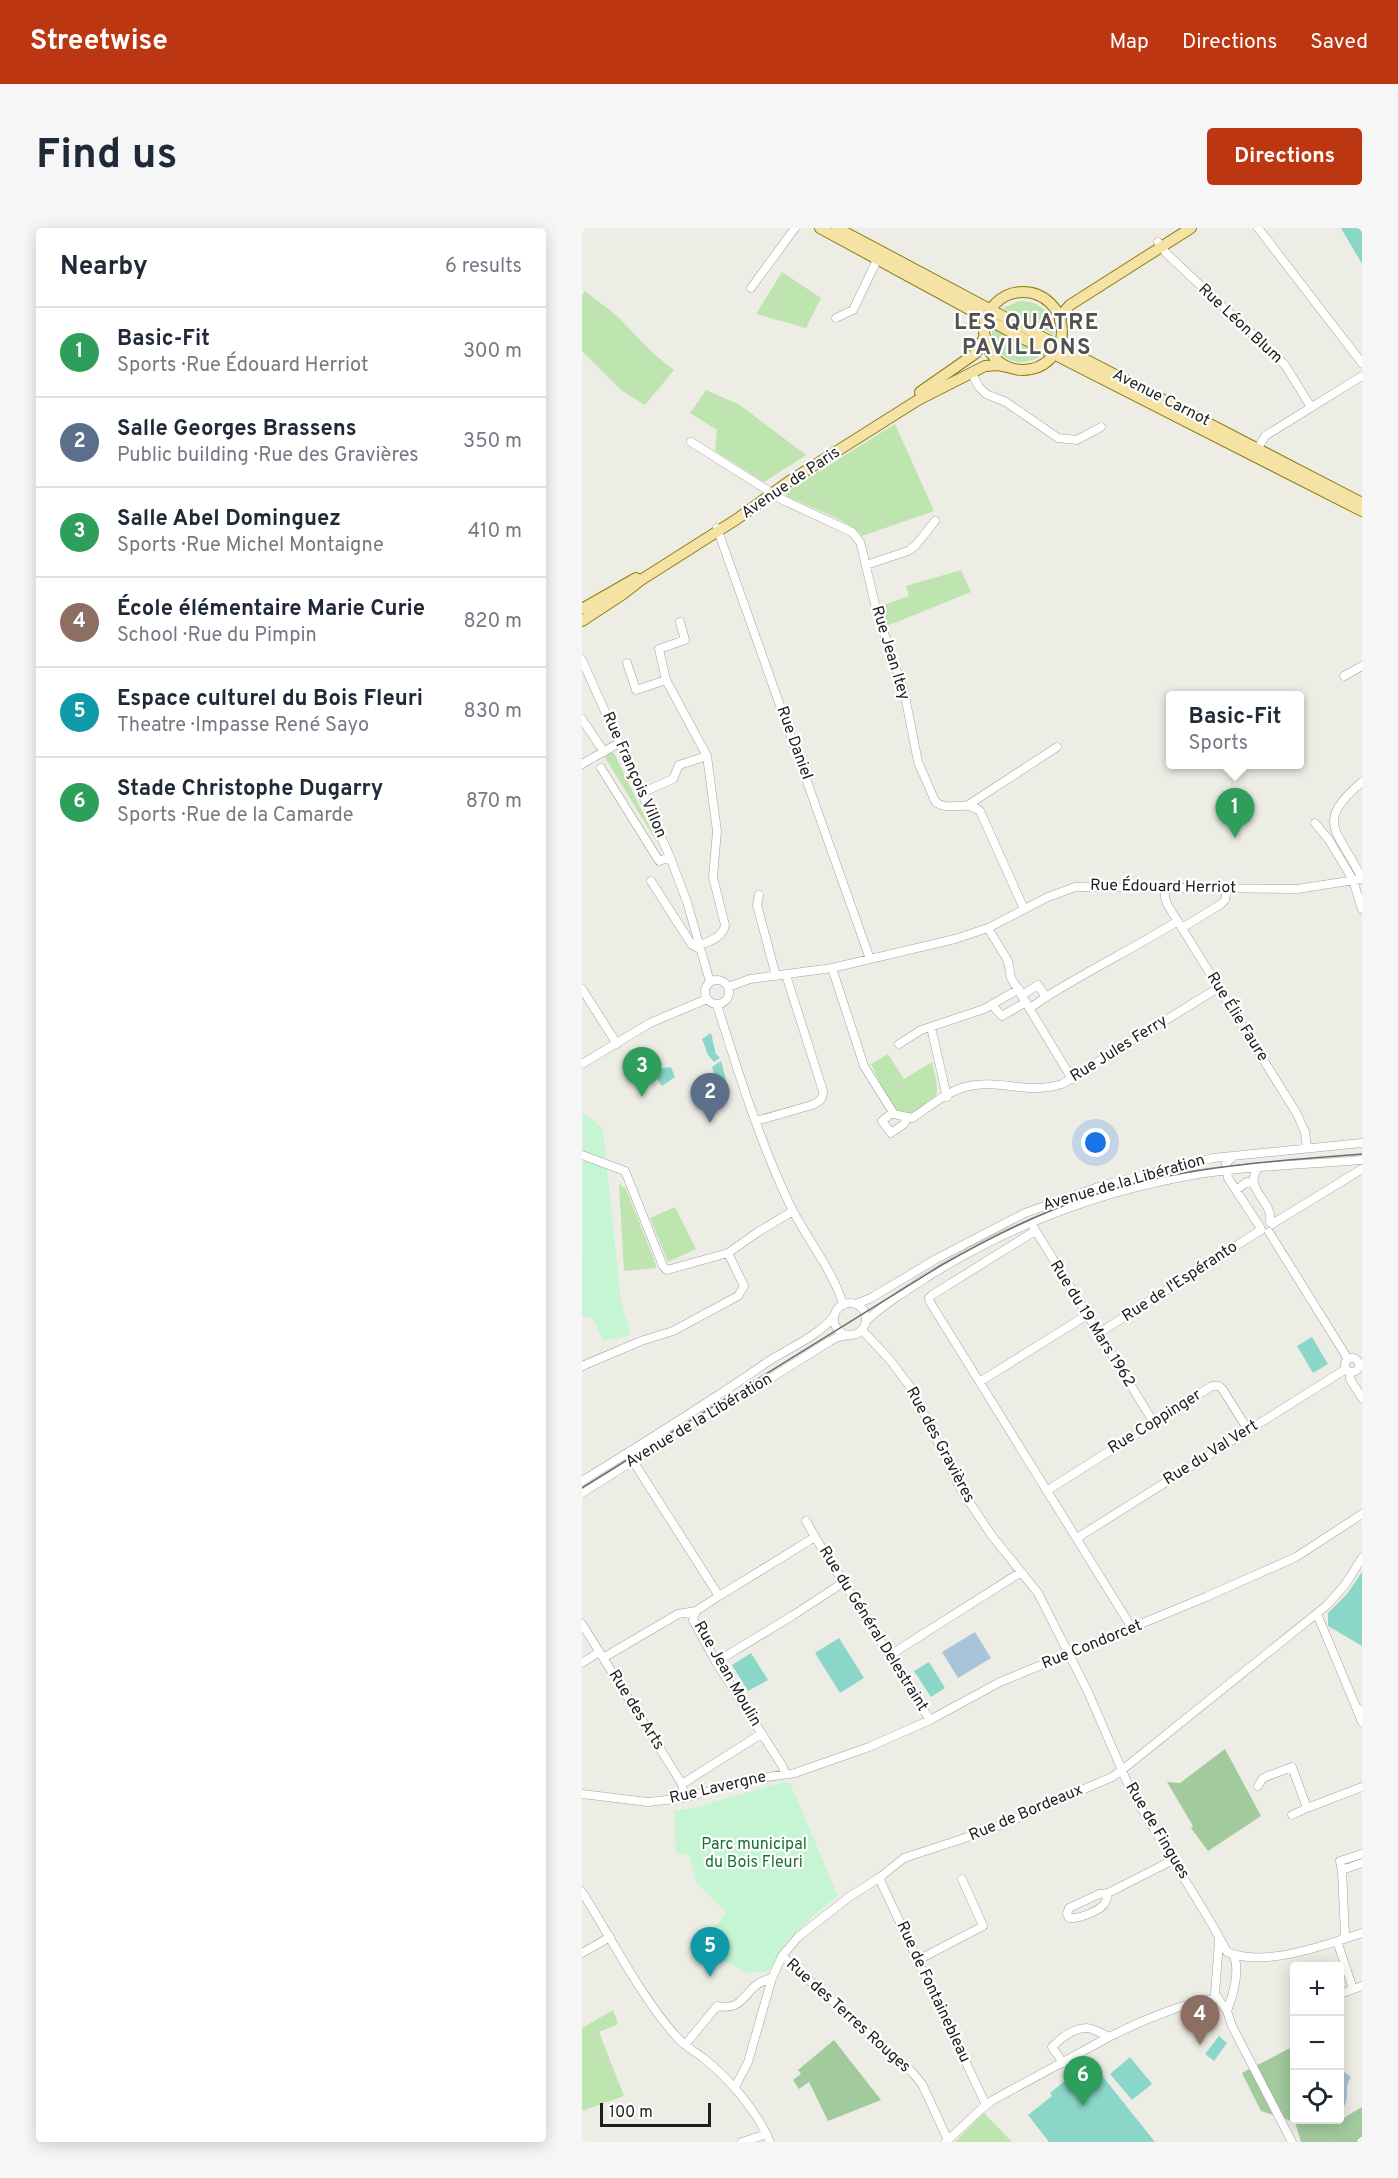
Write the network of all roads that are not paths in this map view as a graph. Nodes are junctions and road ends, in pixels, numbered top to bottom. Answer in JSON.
{"nodes":[{"id":1,"x":795,"y":228,"type":"edge"},
{"id":2,"x":820,"y":228,"type":"edge"},
{"id":3,"x":837,"y":228,"type":"edge"},
{"id":4,"x":1180,"y":228,"type":"edge"},
{"id":5,"x":1191,"y":228,"type":"edge"},
{"id":6,"x":1258,"y":228,"type":"edge"},
{"id":7,"x":1159,"y":245,"type":"junction"},
{"id":8,"x":878,"y":258,"type":"junction"},
{"id":9,"x":751,"y":288,"type":"dead end"},
{"id":10,"x":1049,"y":303,"type":"junction"},
{"id":11,"x":989,"y":314,"type":"junction"},
{"id":12,"x":836,"y":318,"type":"dead end"},
{"id":13,"x":1060,"y":321,"type":"junction"},
{"id":14,"x":985,"y":336,"type":"junction"},
{"id":15,"x":1057,"y":350,"type":"junction"},
{"id":16,"x":1362,"y":363,"type":"edge"},
{"id":17,"x":1008,"y":367,"type":"junction"},
{"id":18,"x":971,"y":372,"type":"junction"},
{"id":19,"x":1362,"y":376,"type":"edge"},
{"id":20,"x":1311,"y":407,"type":"junction"},
{"id":21,"x":1101,"y":428,"type":"dead end"},
{"id":22,"x":691,"y":442,"type":"dead end"},
{"id":23,"x":1258,"y":448,"type":"junction"},
{"id":24,"x":769,"y":492,"type":"junction"},
{"id":25,"x":1356,"y":504,"type":"edge"},
{"id":26,"x":1362,"y":512,"type":"edge"},
{"id":27,"x":936,"y":521,"type":"dead end"},
{"id":28,"x":717,"y":529,"type":"junction"},
{"id":29,"x":866,"y":565,"type":"junction"},
{"id":30,"x":618,"y":587,"type":"junction"},
{"id":31,"x":582,"y":609,"type":"edge"},
{"id":32,"x":582,"y":616,"type":"edge"},
{"id":33,"x":582,"y":621,"type":"edge"},
{"id":34,"x":680,"y":622,"type":"dead end"},
{"id":35,"x":582,"y":660,"type":"edge"},
{"id":36,"x":627,"y":663,"type":"dead end"},
{"id":37,"x":1362,"y":666,"type":"edge"},
{"id":38,"x":1344,"y":676,"type":"dead end"},
{"id":39,"x":666,"y":680,"type":"junction"},
{"id":40,"x":582,"y":719,"type":"edge"},
{"id":41,"x":619,"y":743,"type":"junction"},
{"id":42,"x":1057,"y":747,"type":"dead end"},
{"id":43,"x":604,"y":752,"type":"junction"},
{"id":44,"x":707,"y":756,"type":"junction"},
{"id":45,"x":582,"y":764,"type":"edge"},
{"id":46,"x":601,"y":768,"type":"dead end"},
{"id":47,"x":1362,"y":782,"type":"edge"},
{"id":48,"x":641,"y":793,"type":"junction"},
{"id":49,"x":968,"y":805,"type":"junction"},
{"id":50,"x":1316,"y":823,"type":"dead end"},
{"id":51,"x":670,"y":857,"type":"junction"},
{"id":52,"x":1362,"y":879,"type":"edge"},
{"id":53,"x":1353,"y":880,"type":"junction"},
{"id":54,"x":651,"y":882,"type":"dead end"},
{"id":55,"x":1165,"y":888,"type":"junction"},
{"id":56,"x":1227,"y":888,"type":"junction"},
{"id":57,"x":759,"y":894,"type":"dead end"},
{"id":58,"x":1024,"y":909,"type":"junction"},
{"id":59,"x":1362,"y":909,"type":"edge"},
{"id":60,"x":1180,"y":925,"type":"junction"},
{"id":61,"x":988,"y":928,"type":"junction"},
{"id":62,"x":700,"y":947,"type":"junction"},
{"id":63,"x":870,"y":959,"type":"junction"},
{"id":64,"x":832,"y":968,"type":"junction"},
{"id":65,"x":786,"y":975,"type":"junction"},
{"id":66,"x":776,"y":976,"type":"junction"},
{"id":67,"x":710,"y":982,"type":"junction"},
{"id":68,"x":728,"y":987,"type":"junction"},
{"id":69,"x":1218,"y":988,"type":"junction"},
{"id":70,"x":582,"y":989,"type":"edge"},
{"id":71,"x":1046,"y":997,"type":"junction"},
{"id":72,"x":1024,"y":998,"type":"junction"},
{"id":73,"x":707,"y":999,"type":"junction"},
{"id":74,"x":717,"y":1005,"type":"junction"},
{"id":75,"x":992,"y":1005,"type":"junction"},
{"id":76,"x":931,"y":1027,"type":"junction"},
{"id":77,"x":617,"y":1044,"type":"junction"},
{"id":78,"x":899,"y":1044,"type":"dead end"},
{"id":79,"x":582,"y":1064,"type":"edge"},
{"id":80,"x":1072,"y":1079,"type":"junction"},
{"id":81,"x":946,"y":1097,"type":"junction"},
{"id":82,"x":893,"y":1112,"type":"junction"},
{"id":83,"x":907,"y":1118,"type":"junction"},
{"id":84,"x":756,"y":1121,"type":"junction"},
{"id":85,"x":1362,"y":1143,"type":"edge"},
{"id":86,"x":1307,"y":1148,"type":"junction"},
{"id":87,"x":582,"y":1155,"type":"edge"},
{"id":88,"x":1236,"y":1155,"type":"junction"},
{"id":89,"x":1362,"y":1160,"type":"edge"},
{"id":90,"x":1258,"y":1167,"type":"junction"},
{"id":91,"x":1362,"y":1169,"type":"edge"},
{"id":92,"x":1226,"y":1172,"type":"junction"},
{"id":93,"x":1252,"y":1183,"type":"junction"},
{"id":94,"x":1236,"y":1190,"type":"junction"},
{"id":95,"x":793,"y":1211,"type":"junction"},
{"id":96,"x":1033,"y":1227,"type":"junction"},
{"id":97,"x":1266,"y":1227,"type":"junction"},
{"id":98,"x":728,"y":1253,"type":"junction"},
{"id":99,"x":843,"y":1304,"type":"junction"},
{"id":100,"x":856,"y":1304,"type":"junction"},
{"id":101,"x":1087,"y":1315,"type":"junction"},
{"id":102,"x":834,"y":1316,"type":"junction"},
{"id":103,"x":866,"y":1321,"type":"junction"},
{"id":104,"x":862,"y":1330,"type":"junction"},
{"id":105,"x":1098,"y":1334,"type":"junction"},
{"id":106,"x":848,"y":1335,"type":"junction"},
{"id":107,"x":1348,"y":1359,"type":"junction"},
{"id":108,"x":582,"y":1366,"type":"edge"},
{"id":109,"x":1360,"y":1366,"type":"edge"},
{"id":110,"x":1348,"y":1370,"type":"junction"},
{"id":111,"x":981,"y":1381,"type":"junction"},
{"id":112,"x":1362,"y":1398,"type":"edge"},
{"id":113,"x":1154,"y":1423,"type":"junction"},
{"id":114,"x":1248,"y":1430,"type":"junction"},
{"id":115,"x":633,"y":1461,"type":"junction"},
{"id":116,"x":582,"y":1481,"type":"edge"},
{"id":117,"x":1047,"y":1490,"type":"junction"},
{"id":118,"x":582,"y":1493,"type":"edge"},
{"id":119,"x":1362,"y":1514,"type":"edge"},
{"id":120,"x":806,"y":1521,"type":"dead end"},
{"id":121,"x":815,"y":1538,"type":"junction"},
{"id":122,"x":1077,"y":1538,"type":"junction"},
{"id":123,"x":1362,"y":1558,"type":"edge"},
{"id":124,"x":1021,"y":1572,"type":"junction"},
{"id":125,"x":844,"y":1582,"type":"junction"},
{"id":126,"x":719,"y":1596,"type":"junction"},
{"id":127,"x":696,"y":1611,"type":"junction"},
{"id":128,"x":1317,"y":1614,"type":"junction"},
{"id":129,"x":582,"y":1624,"type":"edge"},
{"id":130,"x":1132,"y":1628,"type":"junction"},
{"id":131,"x":1070,"y":1654,"type":"junction"},
{"id":132,"x":601,"y":1655,"type":"junction"},
{"id":133,"x":890,"y":1655,"type":"junction"},
{"id":134,"x":716,"y":1662,"type":"junction"},
{"id":135,"x":582,"y":1663,"type":"edge"},
{"id":136,"x":1359,"y":1709,"type":"edge"},
{"id":137,"x":930,"y":1720,"type":"junction"},
{"id":138,"x":1362,"y":1722,"type":"edge"},
{"id":139,"x":761,"y":1734,"type":"junction"},
{"id":140,"x":817,"y":1766,"type":"joint"},
{"id":141,"x":1122,"y":1770,"type":"junction"},
{"id":142,"x":785,"y":1774,"type":"junction"},
{"id":143,"x":682,"y":1784,"type":"junction"},
{"id":144,"x":1258,"y":1786,"type":"dead end"},
{"id":145,"x":1362,"y":1787,"type":"edge"},
{"id":146,"x":582,"y":1794,"type":"edge"},
{"id":147,"x":684,"y":1798,"type":"junction"},
{"id":148,"x":1307,"y":1808,"type":"junction"},
{"id":149,"x":1292,"y":1815,"type":"dead end"},
{"id":150,"x":1362,"y":1854,"type":"edge"},
{"id":151,"x":1173,"y":1860,"type":"junction"},
{"id":152,"x":1362,"y":1863,"type":"edge"},
{"id":153,"x":1342,"y":1870,"type":"junction"},
{"id":154,"x":879,"y":1878,"type":"junction"},
{"id":155,"x":962,"y":1879,"type":"dead end"},
{"id":156,"x":582,"y":1892,"type":"edge"},
{"id":157,"x":1108,"y":1893,"type":"junction"},
{"id":158,"x":1362,"y":1933,"type":"edge"},
{"id":159,"x":610,"y":1937,"type":"junction"},
{"id":160,"x":1341,"y":1940,"type":"junction"},
{"id":161,"x":582,"y":1953,"type":"edge"},
{"id":162,"x":782,"y":1956,"type":"junction"},
{"id":163,"x":1229,"y":1957,"type":"junction"},
{"id":164,"x":918,"y":1960,"type":"junction"},
{"id":165,"x":772,"y":1978,"type":"junction"},
{"id":166,"x":1362,"y":1986,"type":"edge"},
{"id":167,"x":1353,"y":1989,"type":"junction"},
{"id":168,"x":1344,"y":1992,"type":"edge"},
{"id":169,"x":1218,"y":1996,"type":"junction"},
{"id":170,"x":1231,"y":1998,"type":"junction"},
{"id":171,"x":1227,"y":2011,"type":"junction"},
{"id":172,"x":1109,"y":2037,"type":"junction"},
{"id":173,"x":685,"y":2045,"type":"junction"},
{"id":174,"x":1063,"y":2063,"type":"junction"},
{"id":175,"x":735,"y":2086,"type":"junction"},
{"id":176,"x":986,"y":2105,"type":"junction"},
{"id":177,"x":767,"y":2134,"type":"junction"},
{"id":178,"x":947,"y":2141,"type":"edge"},
{"id":179,"x":742,"y":2142,"type":"edge"},
{"id":180,"x":770,"y":2142,"type":"edge"},
{"id":181,"x":1292,"y":2142,"type":"edge"}],
"edges":[{"from":1,"to":9,"type":"street"},
{"from":2,"to":8,"type":"main road"},
{"from":3,"to":11,"type":"main road"},
{"from":4,"to":7,"type":"main road"},
{"from":5,"to":7,"type":"main road"},
{"from":6,"to":16,"type":"street"},
{"from":7,"to":10,"type":"main road"},
{"from":7,"to":13,"type":"main road"},
{"from":7,"to":20,"type":"street","name":"Rue Léon Blum"},
{"from":8,"to":11,"type":"main road"},
{"from":8,"to":12,"type":"street"},
{"from":10,"to":11,"type":"main road"},
{"from":10,"to":13,"type":"main road"},
{"from":11,"to":14,"type":"main road"},
{"from":11,"to":15,"type":"main road","name":"Avenue Carnot"},
{"from":13,"to":15,"type":"main road"},
{"from":14,"to":17,"type":"main road"},
{"from":14,"to":24,"type":"main road","name":"Avenue de Paris"},
{"from":15,"to":17,"type":"main road","name":"Avenue de Paris"},
{"from":15,"to":23,"type":"main road","name":"Avenue Carnot"},
{"from":15,"to":25,"type":"main road","name":"Avenue Carnot"},
{"from":17,"to":18,"type":"main road","name":"Avenue de Paris"},
{"from":18,"to":21,"type":"street"},
{"from":18,"to":24,"type":"main road","name":"Avenue de Paris"},
{"from":19,"to":20,"type":"street"},
{"from":20,"to":23,"type":"street"},
{"from":22,"to":24,"type":"street","name":"Rue Jean Itey"},
{"from":23,"to":25,"type":"main road","name":"Avenue Carnot"},
{"from":24,"to":28,"type":"main road","name":"Avenue de Paris"},
{"from":24,"to":29,"type":"street","name":"Rue Jean Itey"},
{"from":25,"to":26,"type":"main road"},
{"from":27,"to":29,"type":"street"},
{"from":28,"to":30,"type":"main road","name":"Avenue de Paris"},
{"from":28,"to":33,"type":"main road","name":"Avenue de Paris"},
{"from":28,"to":63,"type":"street","name":"Rue Daniel"},
{"from":29,"to":49,"type":"street","name":"Rue Jean Itey"},
{"from":30,"to":31,"type":"main road","name":"Avenue de Paris"},
{"from":30,"to":32,"type":"street","name":"Avenue de Paris"},
{"from":34,"to":39,"type":"street"},
{"from":35,"to":41,"type":"street","name":"Rue François Villon"},
{"from":36,"to":39,"type":"street"},
{"from":37,"to":38,"type":"street"},
{"from":39,"to":44,"type":"street"},
{"from":40,"to":43,"type":"street"},
{"from":41,"to":43,"type":"street"},
{"from":41,"to":48,"type":"street","name":"Rue François Villon"},
{"from":42,"to":49,"type":"street"},
{"from":43,"to":45,"type":"street"},
{"from":44,"to":48,"type":"street"},
{"from":44,"to":62,"type":"street"},
{"from":46,"to":51,"type":"street","name":"Rue François Villon"},
{"from":47,"to":52,"type":"street"},
{"from":48,"to":51,"type":"street","name":"Rue François Villon"},
{"from":49,"to":58,"type":"street"},
{"from":50,"to":53,"type":"street"},
{"from":51,"to":62,"type":"street","name":"Rue François Villon"},
{"from":52,"to":53,"type":"street","name":"Rue Édouard Herriot"},
{"from":53,"to":56,"type":"street","name":"Rue Édouard Herriot"},
{"from":53,"to":59,"type":"street"},
{"from":54,"to":62,"type":"street","name":"Rue François Villon"},
{"from":55,"to":56,"type":"street","name":"Rue Édouard Herriot"},
{"from":55,"to":58,"type":"street","name":"Rue Édouard Herriot"},
{"from":55,"to":60,"type":"street","name":"Rue Élie Faure"},
{"from":56,"to":60,"type":"street"},
{"from":57,"to":66,"type":"street"},
{"from":58,"to":61,"type":"street","name":"Rue Édouard Herriot"},
{"from":60,"to":69,"type":"street","name":"Rue Élie Faure"},
{"from":60,"to":71,"type":"street"},
{"from":61,"to":63,"type":"street","name":"Rue Édouard Herriot"},
{"from":61,"to":72,"type":"street"},
{"from":62,"to":67,"type":"street","name":"Rue François Villon"},
{"from":63,"to":64,"type":"street","name":"Rue Édouard Herriot"},
{"from":64,"to":65,"type":"street","name":"Rue Édouard Herriot"},
{"from":64,"to":82,"type":"street"},
{"from":65,"to":66,"type":"street","name":"Rue Édouard Herriot"},
{"from":65,"to":84,"type":"street"},
{"from":66,"to":68,"type":"street","name":"Rue Édouard Herriot"},
{"from":67,"to":68,"type":"street"},
{"from":67,"to":73,"type":"street"},
{"from":68,"to":74,"type":"street"},
{"from":69,"to":80,"type":"street","name":"Rue Jules Ferry"},
{"from":69,"to":86,"type":"street","name":"Rue Élie Faure"},
{"from":70,"to":77,"type":"street"},
{"from":71,"to":72,"type":"street"},
{"from":71,"to":72,"type":"street"},
{"from":72,"to":75,"type":"street"},
{"from":72,"to":75,"type":"street"},
{"from":72,"to":80,"type":"street"},
{"from":73,"to":74,"type":"street"},
{"from":73,"to":77,"type":"street"},
{"from":74,"to":84,"type":"street"},
{"from":75,"to":76,"type":"street"},
{"from":76,"to":78,"type":"street"},
{"from":76,"to":81,"type":"street"},
{"from":77,"to":79,"type":"street"},
{"from":80,"to":81,"type":"street","name":"Rue Jules Ferry"},
{"from":81,"to":83,"type":"street","name":"Rue Jules Ferry"},
{"from":82,"to":83,"type":"street"},
{"from":82,"to":83,"type":"street","name":"Rue Jules Ferry"},
{"from":84,"to":95,"type":"street"},
{"from":85,"to":86,"type":"street","name":"Avenue de la Libération"},
{"from":86,"to":88,"type":"street","name":"Avenue de la Libération"},
{"from":87,"to":98,"type":"street"},
{"from":88,"to":92,"type":"street","name":"Avenue de la Libération"},
{"from":88,"to":100,"type":"street","name":"Avenue de la Libération"},
{"from":89,"to":90,"type":"street","name":"Avenue de la Libération"},
{"from":90,"to":92,"type":"street","name":"Avenue de la Libération"},
{"from":90,"to":93,"type":"street"},
{"from":91,"to":97,"type":"street","name":"Rue de l'Espéranto"},
{"from":92,"to":94,"type":"street"},
{"from":92,"to":96,"type":"street","name":"Avenue de la Libération"},
{"from":93,"to":94,"type":"street"},
{"from":93,"to":97,"type":"street"},
{"from":94,"to":97,"type":"street"},
{"from":95,"to":98,"type":"street"},
{"from":95,"to":99,"type":"street"},
{"from":96,"to":101,"type":"street","name":"Rue du 19 Mars 1962"},
{"from":96,"to":103,"type":"street","name":"Avenue de la Libération"},
{"from":96,"to":111,"type":"street"},
{"from":97,"to":105,"type":"street","name":"Rue de l'Espéranto"},
{"from":97,"to":107,"type":"street"},
{"from":98,"to":108,"type":"street"},
{"from":99,"to":100,"type":"street"},
{"from":99,"to":102,"type":"street"},
{"from":100,"to":103,"type":"street"},
{"from":101,"to":105,"type":"street","name":"Rue du 19 Mars 1962"},
{"from":101,"to":111,"type":"street"},
{"from":102,"to":106,"type":"street"},
{"from":102,"to":116,"type":"street","name":"Avenue de la Libération"},
{"from":103,"to":104,"type":"street"},
{"from":104,"to":106,"type":"street"},
{"from":104,"to":124,"type":"street","name":"Rue des Gravières"},
{"from":105,"to":113,"type":"street","name":"Rue du 19 Mars 1962"},
{"from":106,"to":115,"type":"street","name":"Avenue de la Libération"},
{"from":107,"to":109,"type":"street"},
{"from":107,"to":110,"type":"street"},
{"from":109,"to":110,"type":"street"},
{"from":110,"to":112,"type":"street"},
{"from":110,"to":114,"type":"street","name":"Rue du Val Vert"},
{"from":111,"to":117,"type":"street"},
{"from":113,"to":114,"type":"street","name":"Rue Coppinger"},
{"from":113,"to":117,"type":"street","name":"Rue Coppinger"},
{"from":114,"to":122,"type":"street","name":"Rue du Val Vert"},
{"from":115,"to":118,"type":"street","name":"Avenue de la Libération"},
{"from":115,"to":126,"type":"street"},
{"from":117,"to":122,"type":"street"},
{"from":119,"to":130,"type":"street","name":"Rue Condorcet"},
{"from":120,"to":121,"type":"street","name":"Rue du Général Delestraint"},
{"from":121,"to":125,"type":"street","name":"Rue du Général Delestraint"},
{"from":121,"to":126,"type":"street","name":"Rue du Général Delestraint"},
{"from":122,"to":130,"type":"street"},
{"from":123,"to":128,"type":"street","name":"Rue de Bordeaux"},
{"from":124,"to":131,"type":"street","name":"Rue des Gravières"},
{"from":124,"to":133,"type":"street"},
{"from":125,"to":133,"type":"street","name":"Rue du Général Delestraint"},
{"from":125,"to":134,"type":"street"},
{"from":126,"to":127,"type":"street","name":"Rue Jean Moulin"},
{"from":127,"to":132,"type":"street"},
{"from":127,"to":134,"type":"street","name":"Rue Jean Moulin"},
{"from":128,"to":136,"type":"street"},
{"from":128,"to":141,"type":"street","name":"Rue de Bordeaux"},
{"from":129,"to":132,"type":"street","name":"Rue des Arts"},
{"from":130,"to":131,"type":"street","name":"Rue Condorcet"},
{"from":131,"to":137,"type":"street","name":"Rue Condorcet"},
{"from":131,"to":141,"type":"street","name":"Rue de Fingues"},
{"from":132,"to":135,"type":"street"},
{"from":132,"to":143,"type":"street","name":"Rue des Arts"},
{"from":133,"to":137,"type":"street","name":"Rue du Général Delestraint"},
{"from":134,"to":139,"type":"street","name":"Rue Jean Moulin"},
{"from":136,"to":138,"type":"street"},
{"from":137,"to":140,"type":"street","name":"Rue Condorcet"},
{"from":139,"to":142,"type":"street","name":"Rue Jean Moulin"},
{"from":139,"to":143,"type":"street"},
{"from":140,"to":142,"type":"street","name":"Rue Lavergne"},
{"from":141,"to":151,"type":"street","name":"Rue de Fingues"},
{"from":141,"to":154,"type":"street","name":"Rue de Bordeaux"},
{"from":142,"to":147,"type":"street","name":"Rue Lavergne"},
{"from":143,"to":147,"type":"street","name":"Rue des Arts"},
{"from":144,"to":148,"type":"street"},
{"from":145,"to":148,"type":"street"},
{"from":146,"to":147,"type":"street","name":"Rue Lavergne"},
{"from":148,"to":149,"type":"street"},
{"from":150,"to":153,"type":"street"},
{"from":151,"to":157,"type":"street"},
{"from":151,"to":163,"type":"street","name":"Rue de Fingues"},
{"from":152,"to":153,"type":"street"},
{"from":153,"to":160,"type":"street"},
{"from":154,"to":162,"type":"street","name":"Rue de Bordeaux"},
{"from":154,"to":164,"type":"street","name":"Rue de Fontainebleau"},
{"from":155,"to":164,"type":"street"},
{"from":156,"to":159,"type":"street"},
{"from":157,"to":157,"type":"street"},
{"from":158,"to":160,"type":"street"},
{"from":159,"to":161,"type":"street"},
{"from":159,"to":173,"type":"street"},
{"from":160,"to":163,"type":"street"},
{"from":160,"to":167,"type":"street"},
{"from":162,"to":165,"type":"street","name":"Rue de Bordeaux"},
{"from":162,"to":178,"type":"street","name":"Rue des Terres Rouges"},
{"from":163,"to":169,"type":"street"},
{"from":163,"to":170,"type":"street"},
{"from":164,"to":176,"type":"street","name":"Rue de Fontainebleau"},
{"from":165,"to":173,"type":"street"},
{"from":165,"to":175,"type":"street","name":"Rue de Bordeaux"},
{"from":166,"to":167,"type":"street"},
{"from":167,"to":168,"type":"street"},
{"from":169,"to":170,"type":"street"},
{"from":169,"to":171,"type":"street"},
{"from":169,"to":172,"type":"street"},
{"from":170,"to":171,"type":"street"},
{"from":171,"to":181,"type":"street"},
{"from":172,"to":174,"type":"street"},
{"from":172,"to":174,"type":"street"},
{"from":173,"to":175,"type":"street"},
{"from":174,"to":176,"type":"street"},
{"from":175,"to":177,"type":"street"},
{"from":176,"to":178,"type":"street"},
{"from":177,"to":179,"type":"street"},
{"from":177,"to":180,"type":"street"}]}
